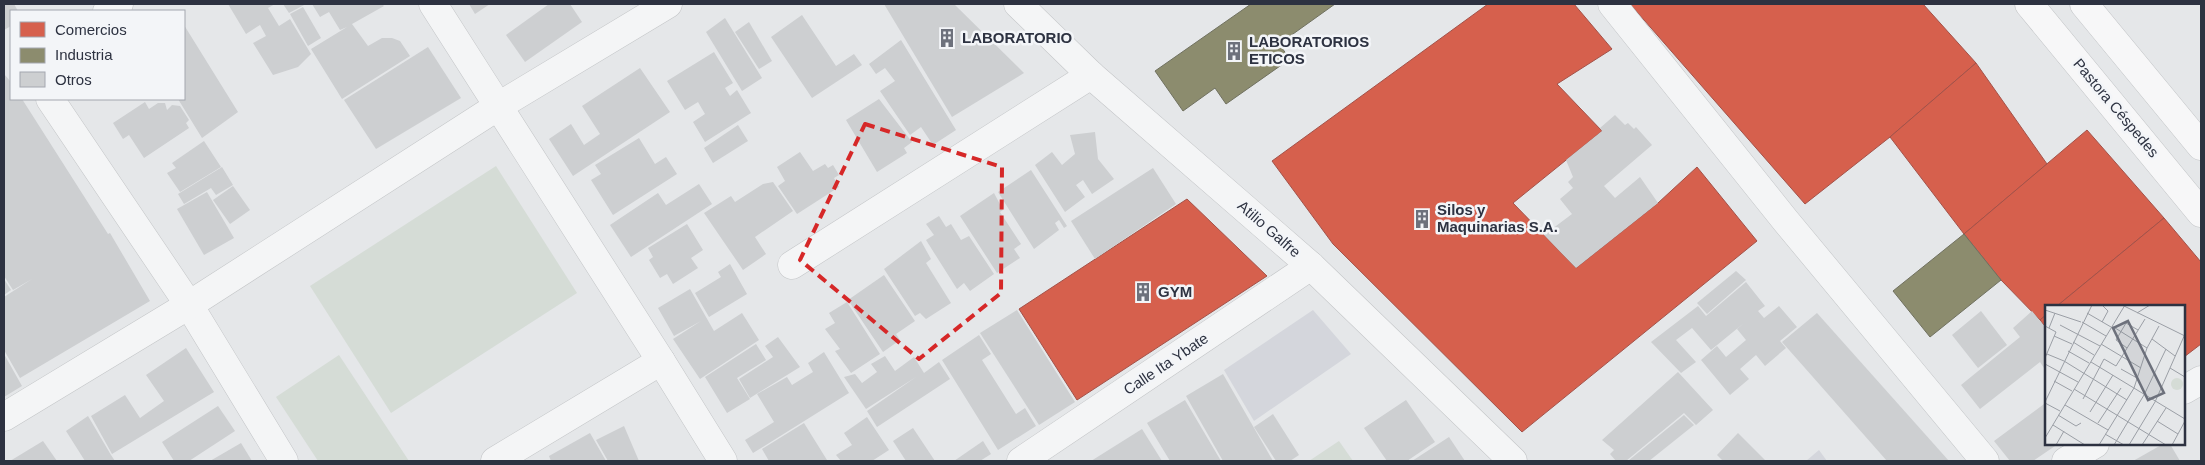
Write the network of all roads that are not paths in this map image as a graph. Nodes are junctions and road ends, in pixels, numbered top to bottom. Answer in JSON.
{"nodes":[{"id":1,"x":119,"y":4,"type":"edge"},
{"id":2,"x":433,"y":4,"type":"edge"},
{"id":3,"x":668,"y":4,"type":"edge"},
{"id":4,"x":1018,"y":4,"type":"edge"},
{"id":5,"x":1612,"y":4,"type":"edge"},
{"id":6,"x":2029,"y":4,"type":"edge"},
{"id":7,"x":2084,"y":4,"type":"edge"},
{"id":8,"x":108,"y":10,"type":"edge"},
{"id":9,"x":1091,"y":75,"type":"junction"},
{"id":10,"x":51,"y":100,"type":"edge"},
{"id":11,"x":497,"y":107,"type":"junction"},
{"id":12,"x":2201,"y":146,"type":"edge"},
{"id":13,"x":2201,"y":213,"type":"edge"},
{"id":14,"x":792,"y":265,"type":"dead end"},
{"id":15,"x":1311,"y":266,"type":"junction"},
{"id":16,"x":189,"y":305,"type":"junction"},
{"id":17,"x":661,"y":361,"type":"junction"},
{"id":18,"x":2201,"y":380,"type":"edge"},
{"id":19,"x":2185,"y":389,"type":"edge"},
{"id":20,"x":4,"y":417,"type":"edge"},
{"id":21,"x":2093,"y":445,"type":"edge"},
{"id":22,"x":284,"y":461,"type":"edge"},
{"id":23,"x":494,"y":461,"type":"edge"},
{"id":24,"x":723,"y":461,"type":"edge"},
{"id":25,"x":1021,"y":461,"type":"edge"},
{"id":26,"x":1513,"y":461,"type":"edge"},
{"id":27,"x":1985,"y":461,"type":"edge"},
{"id":28,"x":2066,"y":461,"type":"edge"}],
"edges":[{"from":1,"to":8,"type":"street"},
{"from":2,"to":11,"type":"street"},
{"from":3,"to":11,"type":"street"},
{"from":4,"to":9,"type":"street","name":"Atilio Galfre"},
{"from":5,"to":27,"type":"street"},
{"from":6,"to":13,"type":"main road","name":"Pastora Céspedes"},
{"from":7,"to":12,"type":"main road"},
{"from":9,"to":14,"type":"street"},
{"from":9,"to":15,"type":"street","name":"Atilio Galfre"},
{"from":10,"to":16,"type":"street"},
{"from":11,"to":16,"type":"street"},
{"from":11,"to":17,"type":"street"},
{"from":15,"to":25,"type":"street","name":"Calle Ita Ybate"},
{"from":15,"to":26,"type":"street","name":"Atilio Galfre"},
{"from":16,"to":20,"type":"street"},
{"from":16,"to":22,"type":"street"},
{"from":17,"to":23,"type":"street"},
{"from":17,"to":24,"type":"street"},
{"from":18,"to":19,"type":"street"},
{"from":21,"to":28,"type":"street"}]}
